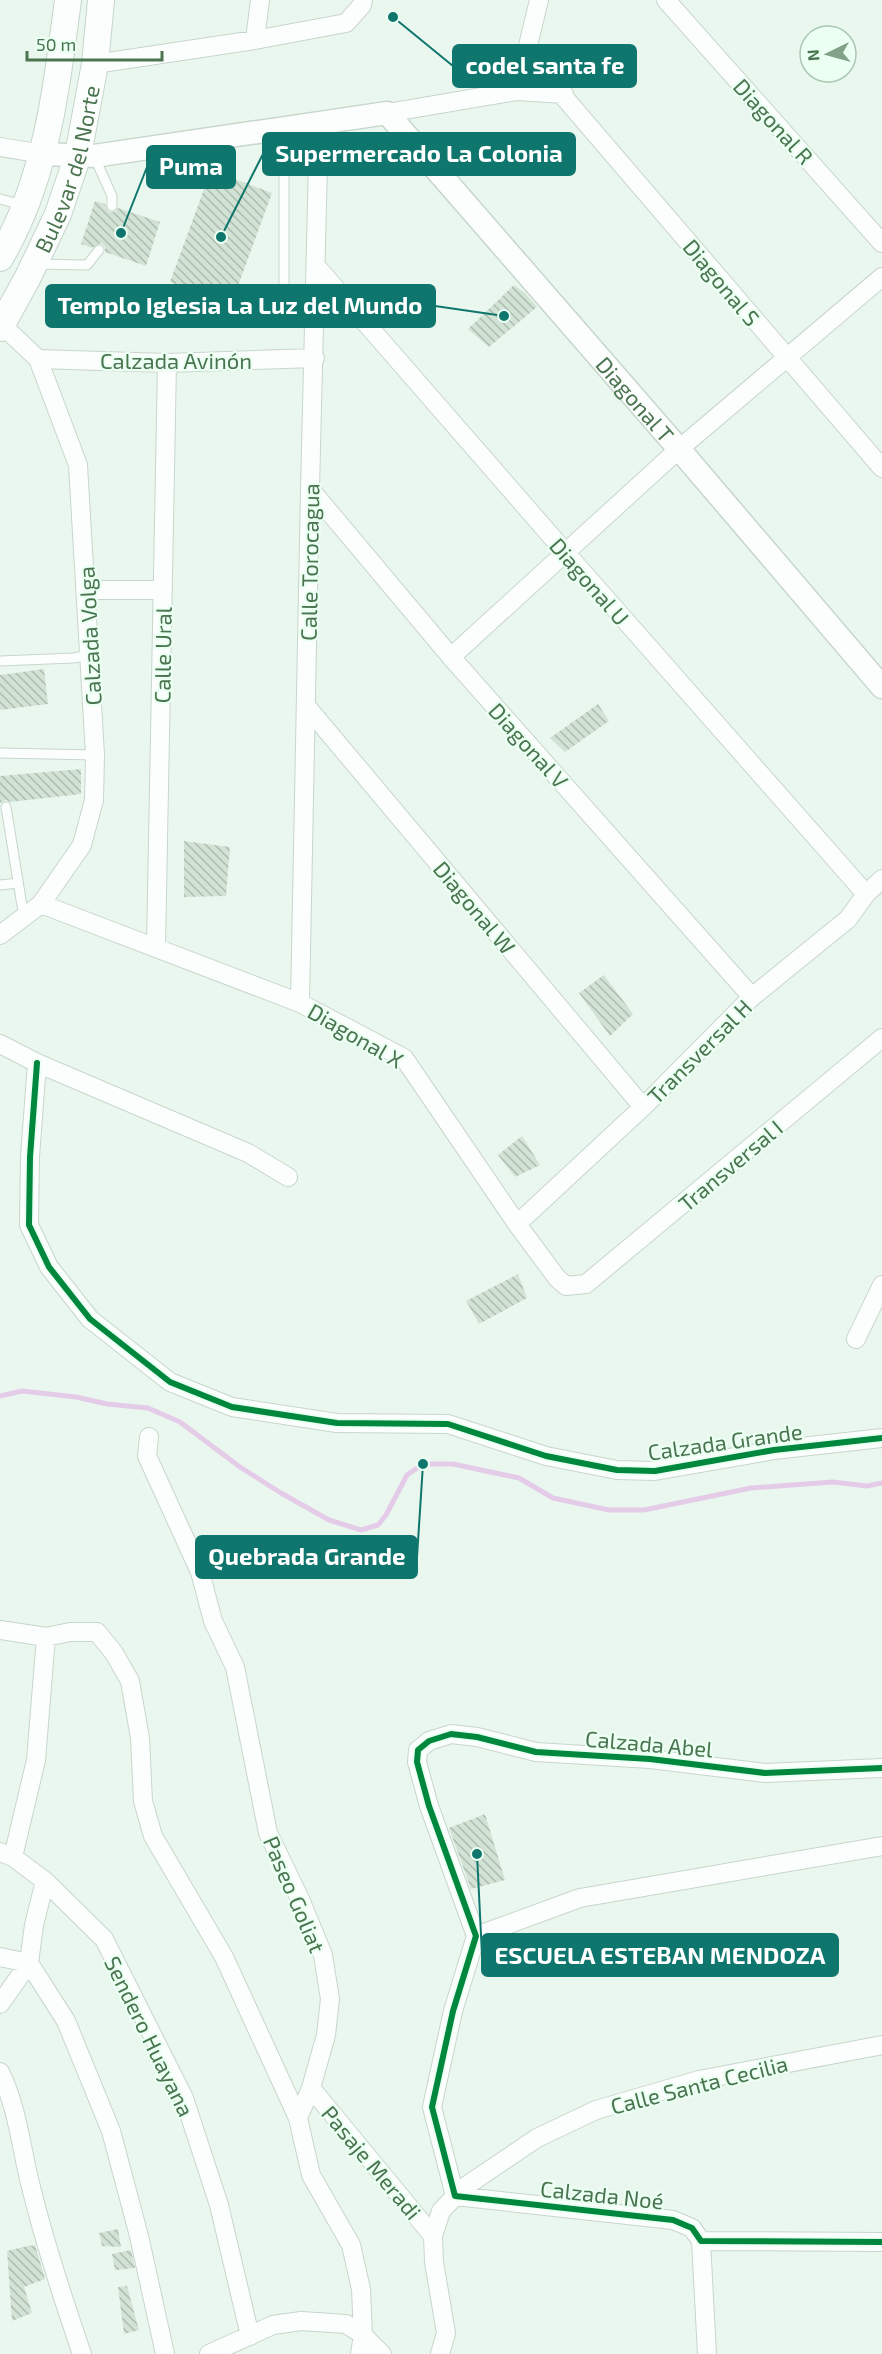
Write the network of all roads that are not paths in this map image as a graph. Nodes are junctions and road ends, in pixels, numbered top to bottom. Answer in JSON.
{"nodes":[{"id":1,"x":68,"y":0,"type":"edge"},
{"id":2,"x":101,"y":0,"type":"edge"},
{"id":3,"x":260,"y":0,"type":"edge"},
{"id":4,"x":363,"y":0,"type":"edge"},
{"id":5,"x":539,"y":0,"type":"edge"},
{"id":6,"x":666,"y":0,"type":"edge"},
{"id":7,"x":255,"y":40,"type":"junction"},
{"id":8,"x":527,"y":54,"type":"junction"},
{"id":9,"x":95,"y":64,"type":"junction"},
{"id":10,"x":517,"y":91,"type":"junction"},
{"id":11,"x":564,"y":94,"type":"junction"},
{"id":12,"x":387,"y":112,"type":"junction"},
{"id":13,"x":320,"y":122,"type":"junction"},
{"id":14,"x":284,"y":128,"type":"junction"},
{"id":15,"x":0,"y":147,"type":"edge"},
{"id":16,"x":43,"y":154,"type":"junction"},
{"id":17,"x":86,"y":155,"type":"junction"},
{"id":18,"x":0,"y":199,"type":"edge"},
{"id":19,"x":25,"y":206,"type":"junction"},
{"id":20,"x":112,"y":206,"type":"dead end"},
{"id":21,"x":882,"y":243,"type":"edge"},
{"id":22,"x":99,"y":250,"type":"dead end"},
{"id":23,"x":1,"y":253,"type":"edge"},
{"id":24,"x":34,"y":264,"type":"junction"},
{"id":25,"x":316,"y":266,"type":"junction"},
{"id":26,"x":882,"y":277,"type":"edge"},
{"id":27,"x":284,"y":313,"type":"dead end"},
{"id":28,"x":1,"y":326,"type":"edge"},
{"id":29,"x":787,"y":357,"type":"junction"},
{"id":30,"x":315,"y":358,"type":"junction"},
{"id":31,"x":38,"y":359,"type":"junction"},
{"id":32,"x":167,"y":363,"type":"junction"},
{"id":33,"x":679,"y":449,"type":"junction"},
{"id":34,"x":882,"y":468,"type":"edge"},
{"id":35,"x":309,"y":489,"type":"junction"},
{"id":36,"x":564,"y":552,"type":"junction"},
{"id":37,"x":87,"y":590,"type":"junction"},
{"id":38,"x":163,"y":590,"type":"junction"},
{"id":39,"x":90,"y":655,"type":"junction"},
{"id":40,"x":451,"y":657,"type":"junction"},
{"id":41,"x":0,"y":661,"type":"edge"},
{"id":42,"x":882,"y":687,"type":"edge"},
{"id":43,"x":307,"y":708,"type":"junction"},
{"id":44,"x":0,"y":753,"type":"edge"},
{"id":45,"x":95,"y":755,"type":"junction"},
{"id":46,"x":6,"y":807,"type":"dead end"},
{"id":47,"x":882,"y":879,"type":"edge"},
{"id":48,"x":18,"y":883,"type":"junction"},
{"id":49,"x":0,"y":885,"type":"edge"},
{"id":50,"x":866,"y":894,"type":"junction"},
{"id":51,"x":41,"y":904,"type":"junction"},
{"id":52,"x":24,"y":918,"type":"junction"},
{"id":53,"x":0,"y":935,"type":"edge"},
{"id":54,"x":156,"y":946,"type":"junction"},
{"id":55,"x":752,"y":997,"type":"junction"},
{"id":56,"x":300,"y":1003,"type":"junction"},
{"id":57,"x":882,"y":1038,"type":"edge"},
{"id":58,"x":0,"y":1044,"type":"edge"},
{"id":59,"x":37,"y":1063,"type":"junction"},
{"id":60,"x":643,"y":1107,"type":"junction"},
{"id":61,"x":288,"y":1177,"type":"dead end"},
{"id":62,"x":517,"y":1224,"type":"junction"},
{"id":63,"x":882,"y":1285,"type":"edge"},
{"id":64,"x":575,"y":1287,"type":"joint"},
{"id":65,"x":856,"y":1339,"type":"dead end"},
{"id":66,"x":149,"y":1437,"type":"dead end"},
{"id":67,"x":882,"y":1438,"type":"edge"},
{"id":68,"x":0,"y":1630,"type":"edge"},
{"id":69,"x":46,"y":1637,"type":"junction"},
{"id":70,"x":882,"y":1768,"type":"edge"},
{"id":71,"x":882,"y":1846,"type":"edge"},
{"id":72,"x":6,"y":1854,"type":"edge"},
{"id":73,"x":45,"y":1881,"type":"junction"},
{"id":74,"x":476,"y":1936,"type":"junction"},
{"id":75,"x":0,"y":1957,"type":"edge"},
{"id":76,"x":29,"y":1963,"type":"junction"},
{"id":77,"x":0,"y":2004,"type":"edge"},
{"id":78,"x":882,"y":2045,"type":"edge"},
{"id":79,"x":0,"y":2072,"type":"edge"},
{"id":80,"x":311,"y":2088,"type":"junction"},
{"id":81,"x":298,"y":2118,"type":"junction"},
{"id":82,"x":455,"y":2196,"type":"junction"},
{"id":83,"x":433,"y":2236,"type":"junction"},
{"id":84,"x":701,"y":2241,"type":"junction"},
{"id":85,"x":882,"y":2242,"type":"edge"},
{"id":86,"x":363,"y":2335,"type":"junction"},
{"id":87,"x":250,"y":2336,"type":"junction"},
{"id":88,"x":82,"y":2354,"type":"edge"},
{"id":89,"x":165,"y":2354,"type":"edge"},
{"id":90,"x":209,"y":2354,"type":"edge"},
{"id":91,"x":360,"y":2354,"type":"edge"},
{"id":92,"x":382,"y":2354,"type":"edge"},
{"id":93,"x":440,"y":2354,"type":"edge"},
{"id":94,"x":707,"y":2354,"type":"edge"}],
"edges":[{"from":1,"to":16,"type":"main road","name":"Bulevar del Norte"},
{"from":2,"to":9,"type":"main road","name":"Bulevar del Norte"},
{"from":3,"to":7,"type":"street"},
{"from":4,"to":7,"type":"street"},
{"from":5,"to":8,"type":"street"},
{"from":6,"to":21,"type":"street","name":"Diagonal R"},
{"from":7,"to":9,"type":"street"},
{"from":8,"to":10,"type":"street"},
{"from":8,"to":11,"type":"street","name":"Diagonal S"},
{"from":9,"to":17,"type":"main road","name":"Bulevar del Norte"},
{"from":10,"to":11,"type":"street"},
{"from":10,"to":12,"type":"street"},
{"from":11,"to":29,"type":"street","name":"Diagonal S"},
{"from":12,"to":13,"type":"street"},
{"from":12,"to":33,"type":"street","name":"Diagonal T"},
{"from":13,"to":14,"type":"street"},
{"from":13,"to":25,"type":"street","name":"Calle Torocagua"},
{"from":14,"to":17,"type":"street"},
{"from":14,"to":27,"type":"lane"},
{"from":15,"to":16,"type":"street"},
{"from":16,"to":17,"type":"street"},
{"from":16,"to":19,"type":"main road","name":"Bulevar del Norte"},
{"from":17,"to":20,"type":"lane"},
{"from":17,"to":24,"type":"main road","name":"Bulevar del Norte"},
{"from":18,"to":19,"type":"lane"},
{"from":19,"to":23,"type":"main road","name":"Bulevar del Norte"},
{"from":22,"to":24,"type":"lane"},
{"from":24,"to":28,"type":"main road","name":"Bulevar del Norte"},
{"from":25,"to":30,"type":"street","name":"Calle Torocagua"},
{"from":25,"to":36,"type":"street","name":"Diagonal U"},
{"from":26,"to":29,"type":"street"},
{"from":28,"to":31,"type":"street","name":"Calzada Volga"},
{"from":29,"to":33,"type":"street"},
{"from":29,"to":34,"type":"street","name":"Diagonal S"},
{"from":30,"to":32,"type":"street","name":"Calzada Avinón"},
{"from":30,"to":35,"type":"street","name":"Calle Torocagua"},
{"from":31,"to":32,"type":"street","name":"Calzada Avinón"},
{"from":31,"to":37,"type":"street","name":"Calzada Volga"},
{"from":32,"to":38,"type":"street","name":"Calle Ural"},
{"from":33,"to":36,"type":"street"},
{"from":33,"to":42,"type":"street","name":"Diagonal T"},
{"from":35,"to":40,"type":"street","name":"Diagonal V"},
{"from":35,"to":43,"type":"street","name":"Calle Torocagua"},
{"from":36,"to":40,"type":"street"},
{"from":36,"to":50,"type":"street","name":"Diagonal U"},
{"from":37,"to":38,"type":"street"},
{"from":37,"to":39,"type":"street","name":"Calzada Volga"},
{"from":38,"to":54,"type":"street","name":"Calle Ural"},
{"from":39,"to":41,"type":"lane"},
{"from":39,"to":45,"type":"street","name":"Calzada Volga"},
{"from":40,"to":55,"type":"street","name":"Diagonal V"},
{"from":43,"to":56,"type":"street","name":"Calle Torocagua"},
{"from":43,"to":60,"type":"street","name":"Diagonal W"},
{"from":44,"to":45,"type":"lane"},
{"from":45,"to":51,"type":"street","name":"Calzada Volga"},
{"from":46,"to":48,"type":"lane"},
{"from":47,"to":50,"type":"street","name":"Transversal H"},
{"from":48,"to":49,"type":"lane"},
{"from":48,"to":52,"type":"lane"},
{"from":50,"to":55,"type":"street","name":"Transversal H"},
{"from":51,"to":52,"type":"street","name":"Calzada Volga"},
{"from":51,"to":54,"type":"street","name":"Diagonal X"},
{"from":52,"to":53,"type":"street","name":"Calzada Volga"},
{"from":54,"to":56,"type":"street","name":"Diagonal X"},
{"from":55,"to":60,"type":"street","name":"Transversal H"},
{"from":56,"to":62,"type":"street","name":"Diagonal X"},
{"from":57,"to":64,"type":"street","name":"Transversal I"},
{"from":58,"to":59,"type":"street"},
{"from":59,"to":61,"type":"street"},
{"from":59,"to":67,"type":"street","name":"Calzada Grande"},
{"from":60,"to":62,"type":"street","name":"Transversal H"},
{"from":62,"to":64,"type":"street","name":"Diagonal X"},
{"from":63,"to":65,"type":"street"},
{"from":66,"to":80,"type":"street","name":"Paseo Goliat"},
{"from":68,"to":69,"type":"street"},
{"from":69,"to":72,"type":"street"},
{"from":69,"to":81,"type":"street"},
{"from":70,"to":74,"type":"street","name":"Calzada Abel"},
{"from":71,"to":74,"type":"street"},
{"from":72,"to":73,"type":"street","name":"Sendero Huayana"},
{"from":73,"to":76,"type":"street"},
{"from":73,"to":87,"type":"street","name":"Sendero Huayana"},
{"from":74,"to":82,"type":"street"},
{"from":75,"to":76,"type":"street"},
{"from":76,"to":77,"type":"street"},
{"from":76,"to":89,"type":"street"},
{"from":78,"to":82,"type":"street","name":"Calle Santa Cecilia"},
{"from":79,"to":88,"type":"street"},
{"from":80,"to":81,"type":"street","name":"Paseo Goliat"},
{"from":80,"to":83,"type":"street","name":"Pasaje Meradi"},
{"from":81,"to":86,"type":"street"},
{"from":82,"to":83,"type":"street","name":"Calle Santa Cecilia"},
{"from":82,"to":84,"type":"street","name":"Calzada Noé"},
{"from":83,"to":93,"type":"street","name":"Calle Santa Cecilia"},
{"from":84,"to":85,"type":"street"},
{"from":84,"to":94,"type":"street"},
{"from":86,"to":87,"type":"street"},
{"from":86,"to":91,"type":"street"},
{"from":86,"to":92,"type":"street"},
{"from":87,"to":90,"type":"street"}]}
